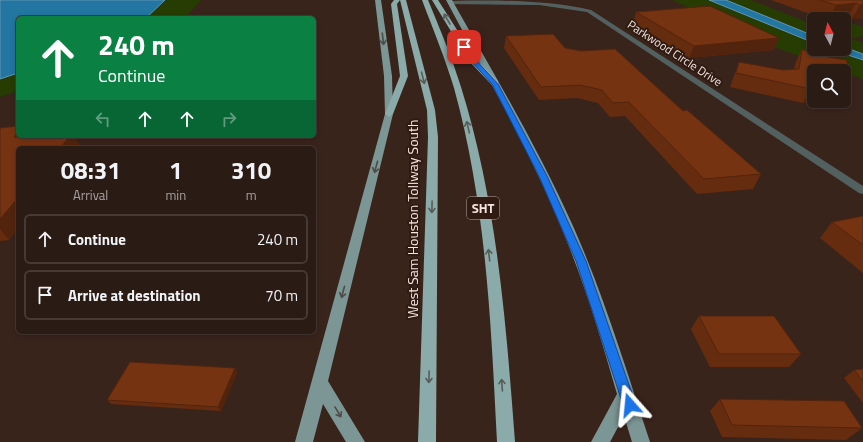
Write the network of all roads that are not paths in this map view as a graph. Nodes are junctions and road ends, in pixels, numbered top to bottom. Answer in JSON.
{"nodes":[{"id":1,"x":378,"y":0,"type":"edge"},
{"id":2,"x":397,"y":0,"type":"edge"},
{"id":3,"x":403,"y":0,"type":"edge"},
{"id":4,"x":425,"y":0,"type":"edge"},
{"id":5,"x":435,"y":0,"type":"edge"},
{"id":6,"x":450,"y":2,"type":"edge"},
{"id":7,"x":494,"y":84,"type":"junction"},
{"id":8,"x":389,"y":114,"type":"junction"},
{"id":9,"x":863,"y":191,"type":"edge"},
{"id":10,"x":320,"y":382,"type":"junction"},
{"id":11,"x":626,"y":395,"type":"junction"},
{"id":12,"x":633,"y":416,"type":"junction"},
{"id":13,"x":301,"y":439,"type":"edge"},
{"id":14,"x":356,"y":442,"type":"edge"},
{"id":15,"x":427,"y":442,"type":"edge"},
{"id":16,"x":506,"y":442,"type":"edge"},
{"id":17,"x":600,"y":442,"type":"edge"},
{"id":18,"x":641,"y":442,"type":"edge"},
{"id":19,"x":648,"y":442,"type":"edge"}],
"edges":[{"from":1,"to":8,"type":"main road","one_way":true},
{"from":2,"to":8,"type":"highway"},
{"from":3,"to":15,"type":"highway","name":"West Sam Houston Tollway South","one_way":true},
{"from":16,"to":4,"type":"highway","number":"SHT","one_way":true},
{"from":7,"to":5,"type":"highway","one_way":true},
{"from":6,"to":7,"type":"main road"},
{"from":6,"to":9,"type":"street","name":"Parkwood Circle Drive"},
{"from":7,"to":11,"type":"main road"},
{"from":8,"to":10,"type":"main road","one_way":true},
{"from":10,"to":13,"type":"main road"},
{"from":10,"to":14,"type":"main road","one_way":true},
{"from":11,"to":12,"type":"main road"},
{"from":11,"to":17,"type":"main road"},
{"from":12,"to":18,"type":"main road"},
{"from":12,"to":19,"type":"main road"}]}
